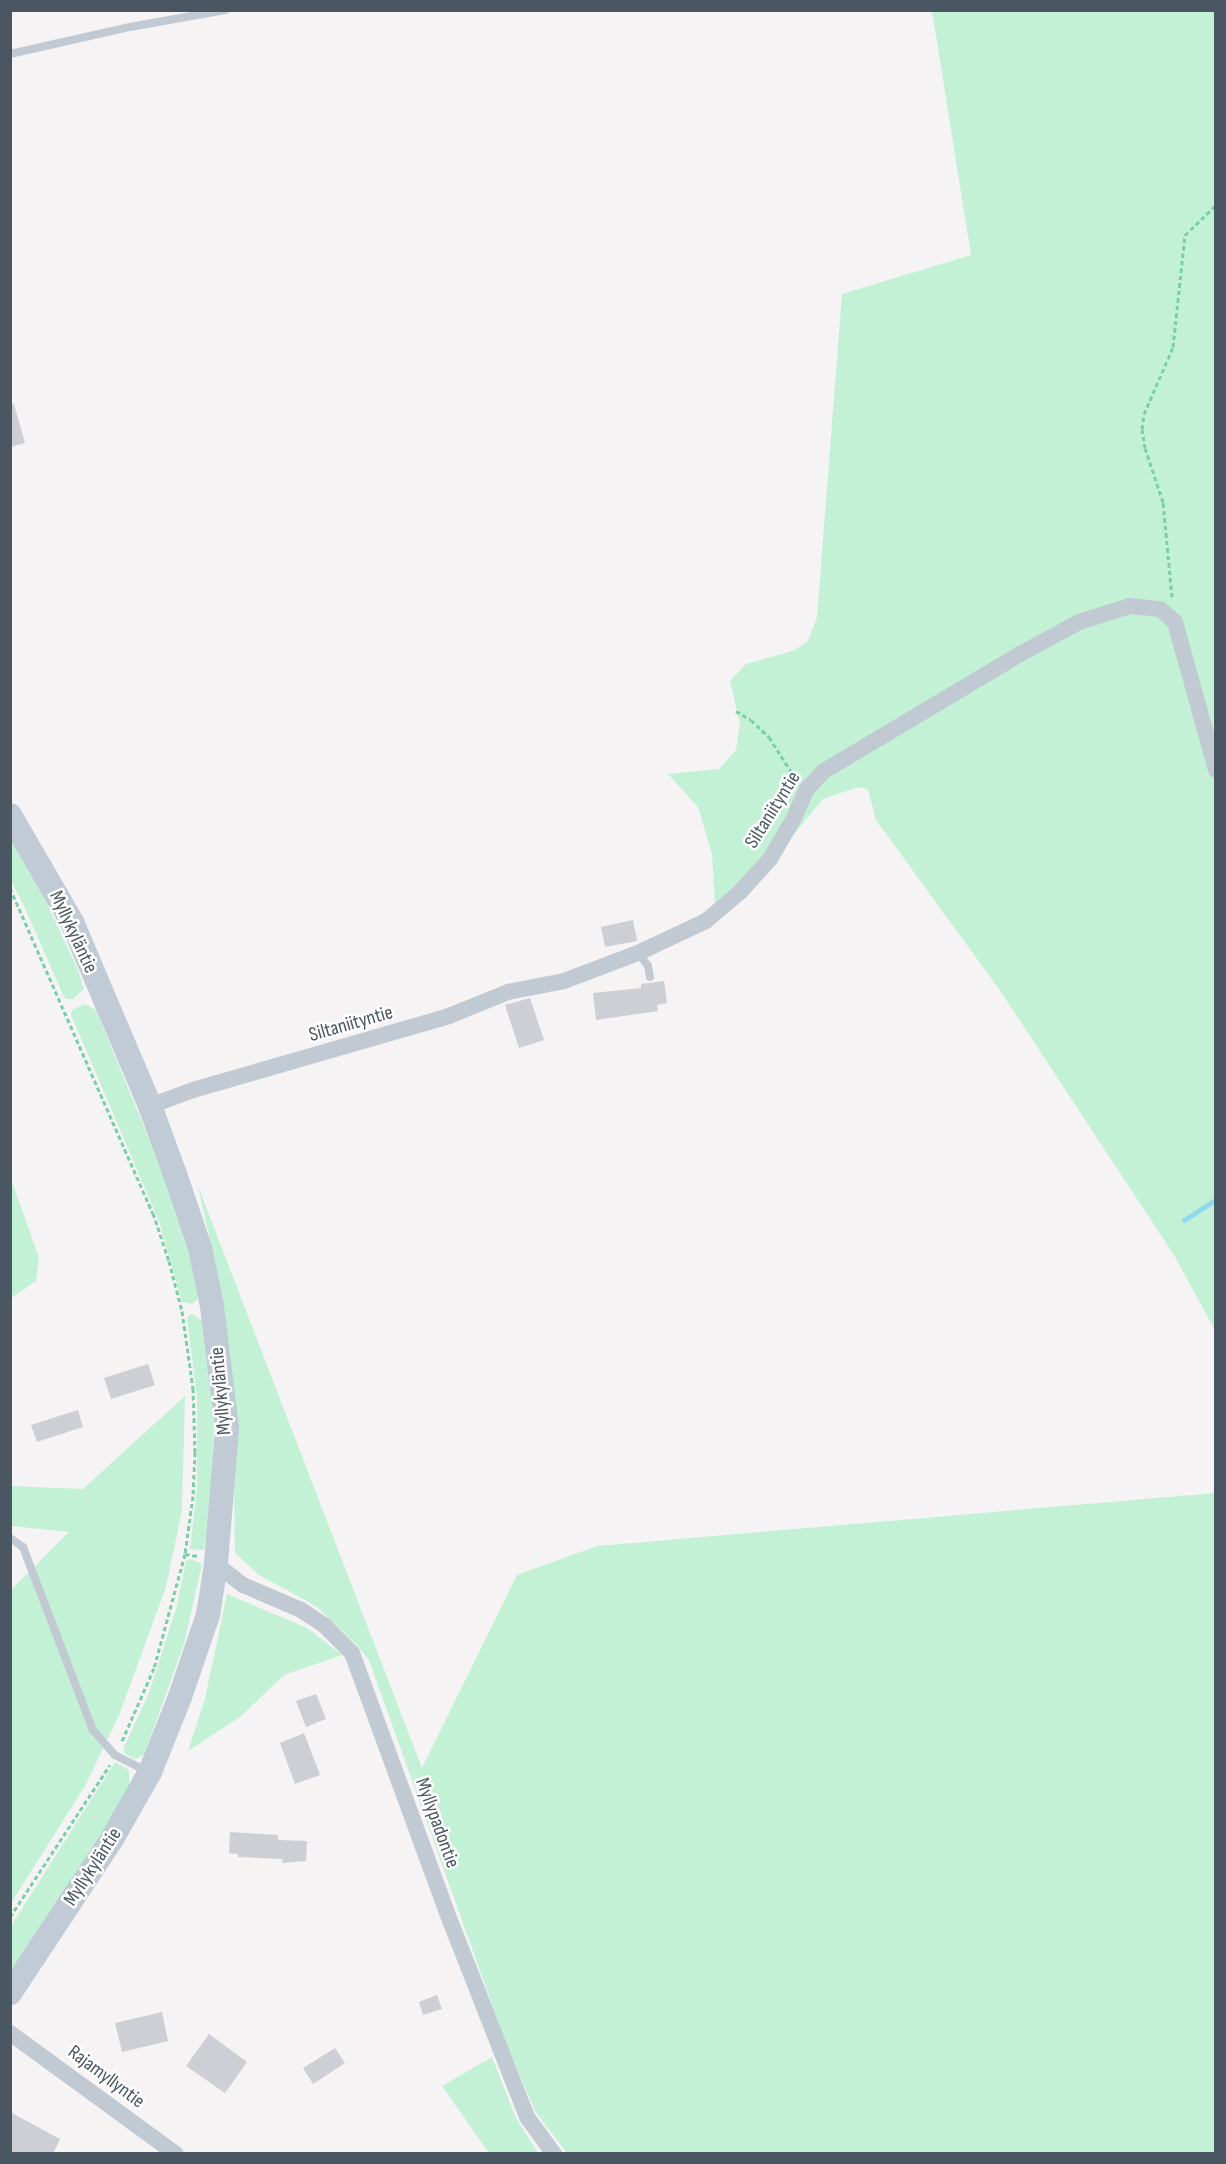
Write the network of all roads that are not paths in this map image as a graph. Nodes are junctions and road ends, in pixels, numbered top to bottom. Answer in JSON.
{"nodes":[{"id":1,"x":225,"y":10,"type":"edge"},
{"id":2,"x":10,"y":54,"type":"edge"},
{"id":3,"x":1215,"y":770,"type":"edge"},
{"id":4,"x":10,"y":815,"type":"edge"},
{"id":5,"x":638,"y":953,"type":"junction"},
{"id":6,"x":650,"y":977,"type":"dead end"},
{"id":7,"x":150,"y":1106,"type":"junction"},
{"id":8,"x":10,"y":1538,"type":"edge"},
{"id":9,"x":216,"y":1564,"type":"junction"},
{"id":10,"x":150,"y":1772,"type":"junction"},
{"id":11,"x":10,"y":1993,"type":"edge"},
{"id":12,"x":10,"y":2032,"type":"edge"},
{"id":13,"x":168,"y":2151,"type":"edge"},
{"id":14,"x":554,"y":2154,"type":"edge"}],
"edges":[{"from":1,"to":2,"type":"lane"},
{"from":3,"to":5,"type":"street","name":"Siltaniityntie"},
{"from":4,"to":7,"type":"main road","name":"Myllykyläntie"},
{"from":5,"to":6,"type":"lane"},
{"from":5,"to":7,"type":"street","name":"Siltaniityntie"},
{"from":7,"to":9,"type":"main road","name":"Myllykyläntie"},
{"from":8,"to":10,"type":"lane"},
{"from":9,"to":10,"type":"main road","name":"Myllykyläntie"},
{"from":9,"to":14,"type":"street","name":"Myllypadontie"},
{"from":10,"to":11,"type":"main road","name":"Myllykyläntie"},
{"from":12,"to":13,"type":"street","name":"Rajamyllyntie"}]}
